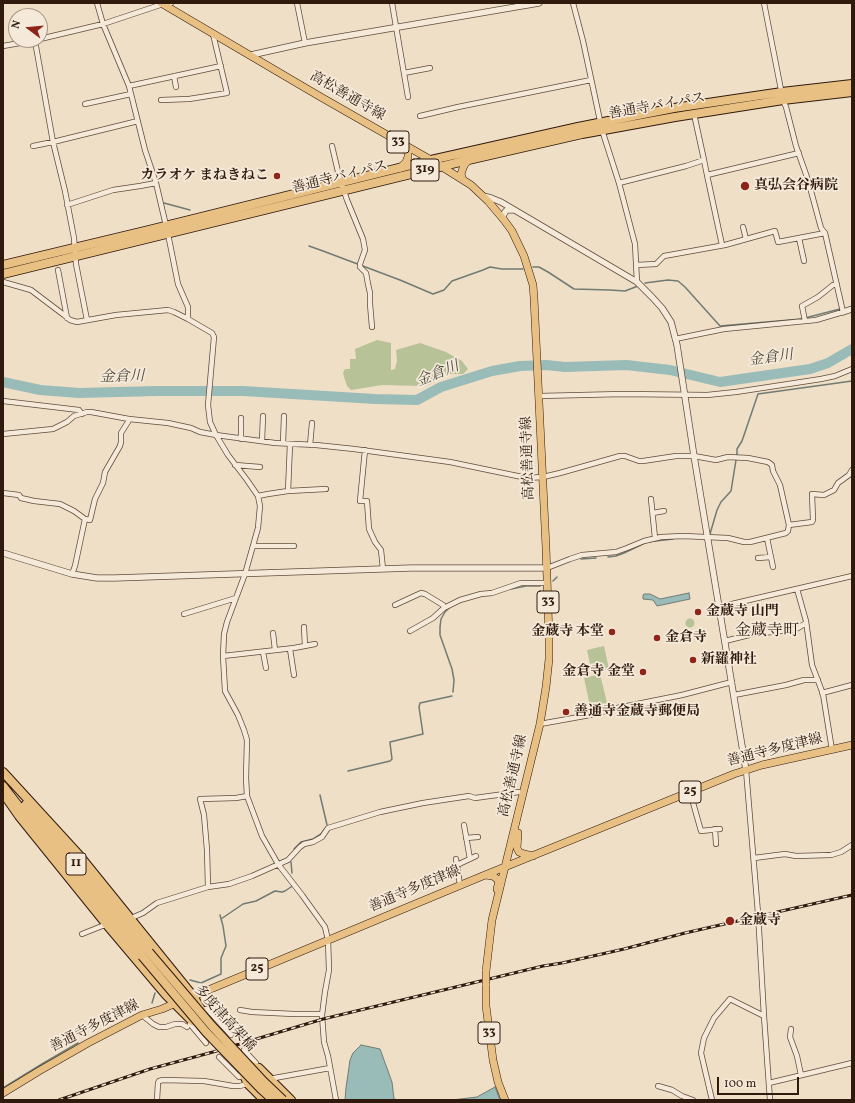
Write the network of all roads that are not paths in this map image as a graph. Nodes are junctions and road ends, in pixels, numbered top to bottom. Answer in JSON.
{"nodes":[{"id":1,"x":97,"y":3,"type":"edge"},
{"id":2,"x":171,"y":3,"type":"edge"},
{"id":3,"x":297,"y":3,"type":"edge"},
{"id":4,"x":392,"y":3,"type":"edge"},
{"id":5,"x":539,"y":3,"type":"edge"},
{"id":6,"x":573,"y":3,"type":"edge"},
{"id":7,"x":764,"y":3,"type":"edge"},
{"id":8,"x":162,"y":4,"type":"edge"},
{"id":9,"x":103,"y":24,"type":"junction"},
{"id":10,"x":396,"y":27,"type":"junction"},
{"id":11,"x":213,"y":34,"type":"junction"},
{"id":12,"x":48,"y":37,"type":"edge"},
{"id":13,"x":306,"y":43,"type":"junction"},
{"id":14,"x":38,"y":48,"type":"edge"},
{"id":15,"x":250,"y":55,"type":"junction"},
{"id":16,"x":221,"y":66,"type":"junction"},
{"id":17,"x":430,"y":68,"type":"dead end"},
{"id":18,"x":404,"y":73,"type":"junction"},
{"id":19,"x":174,"y":76,"type":"junction"},
{"id":20,"x":591,"y":80,"type":"junction"},
{"id":21,"x":852,"y":84,"type":"edge"},
{"id":22,"x":129,"y":86,"type":"junction"},
{"id":23,"x":176,"y":86,"type":"dead end"},
{"id":24,"x":852,"y":92,"type":"edge"},
{"id":25,"x":131,"y":94,"type":"junction"},
{"id":26,"x":782,"y":96,"type":"junction"},
{"id":27,"x":408,"y":97,"type":"dead end"},
{"id":28,"x":161,"y":100,"type":"dead end"},
{"id":29,"x":85,"y":104,"type":"dead end"},
{"id":30,"x":694,"y":114,"type":"junction"},
{"id":31,"x":420,"y":116,"type":"dead end"},
{"id":32,"x":138,"y":121,"type":"junction"},
{"id":33,"x":601,"y":126,"type":"junction"},
{"id":34,"x":53,"y":142,"type":"junction"},
{"id":35,"x":404,"y":145,"type":"junction"},
{"id":36,"x":33,"y":146,"type":"dead end"},
{"id":37,"x":332,"y":146,"type":"dead end"},
{"id":38,"x":799,"y":152,"type":"junction"},
{"id":39,"x":470,"y":159,"type":"junction"},
{"id":40,"x":431,"y":160,"type":"junction"},
{"id":41,"x":704,"y":160,"type":"junction"},
{"id":42,"x":441,"y":166,"type":"junction"},
{"id":43,"x":400,"y":168,"type":"junction"},
{"id":44,"x":707,"y":175,"type":"junction"},
{"id":45,"x":463,"y":180,"type":"junction"},
{"id":46,"x":156,"y":183,"type":"junction"},
{"id":47,"x":619,"y":183,"type":"junction"},
{"id":48,"x":343,"y":186,"type":"junction"},
{"id":49,"x":483,"y":196,"type":"junction"},
{"id":50,"x":68,"y":205,"type":"junction"},
{"id":51,"x":514,"y":210,"type":"junction"},
{"id":52,"x":504,"y":220,"type":"junction"},
{"id":53,"x":743,"y":227,"type":"dead end"},
{"id":54,"x":167,"y":230,"type":"junction"},
{"id":55,"x":825,"y":233,"type":"junction"},
{"id":56,"x":799,"y":238,"type":"junction"},
{"id":57,"x":746,"y":239,"type":"junction"},
{"id":58,"x":722,"y":245,"type":"junction"},
{"id":59,"x":75,"y":252,"type":"junction"},
{"id":60,"x":804,"y":261,"type":"dead end"},
{"id":61,"x":3,"y":265,"type":"edge"},
{"id":62,"x":636,"y":266,"type":"junction"},
{"id":63,"x":58,"y":270,"type":"dead end"},
{"id":64,"x":3,"y":274,"type":"edge"},
{"id":65,"x":3,"y":282,"type":"edge"},
{"id":66,"x":637,"y":282,"type":"junction"},
{"id":67,"x":837,"y":284,"type":"junction"},
{"id":68,"x":852,"y":309,"type":"edge"},
{"id":69,"x":843,"y":312,"type":"junction"},
{"id":70,"x":67,"y":318,"type":"junction"},
{"id":71,"x":188,"y":319,"type":"junction"},
{"id":72,"x":805,"y":319,"type":"junction"},
{"id":73,"x":87,"y":320,"type":"junction"},
{"id":74,"x":372,"y":327,"type":"dead end"},
{"id":75,"x":675,"y":339,"type":"junction"},
{"id":76,"x":852,"y":369,"type":"edge"},
{"id":77,"x":684,"y":394,"type":"junction"},
{"id":78,"x":539,"y":395,"type":"junction"},
{"id":79,"x":3,"y":401,"type":"edge"},
{"id":80,"x":82,"y":414,"type":"junction"},
{"id":81,"x":263,"y":416,"type":"dead end"},
{"id":82,"x":284,"y":416,"type":"dead end"},
{"id":83,"x":129,"y":418,"type":"junction"},
{"id":84,"x":241,"y":418,"type":"dead end"},
{"id":85,"x":312,"y":423,"type":"dead end"},
{"id":86,"x":3,"y":434,"type":"edge"},
{"id":87,"x":216,"y":436,"type":"junction"},
{"id":88,"x":241,"y":439,"type":"junction"},
{"id":89,"x":262,"y":441,"type":"junction"},
{"id":90,"x":283,"y":443,"type":"junction"},
{"id":91,"x":290,"y":444,"type":"junction"},
{"id":92,"x":310,"y":444,"type":"junction"},
{"id":93,"x":365,"y":450,"type":"junction"},
{"id":94,"x":694,"y":456,"type":"junction"},
{"id":95,"x":235,"y":465,"type":"junction"},
{"id":96,"x":260,"y":467,"type":"dead end"},
{"id":97,"x":852,"y":470,"type":"edge"},
{"id":98,"x":543,"y":477,"type":"junction"},
{"id":99,"x":326,"y":490,"type":"dead end"},
{"id":100,"x":288,"y":491,"type":"junction"},
{"id":101,"x":3,"y":493,"type":"edge"},
{"id":102,"x":258,"y":496,"type":"junction"},
{"id":103,"x":651,"y":499,"type":"dead end"},
{"id":104,"x":664,"y":511,"type":"dead end"},
{"id":105,"x":653,"y":513,"type":"junction"},
{"id":106,"x":85,"y":519,"type":"junction"},
{"id":107,"x":789,"y":526,"type":"junction"},
{"id":108,"x":707,"y":537,"type":"junction"},
{"id":109,"x":655,"y":538,"type":"junction"},
{"id":110,"x":767,"y":538,"type":"junction"},
{"id":111,"x":253,"y":546,"type":"junction"},
{"id":112,"x":294,"y":546,"type":"dead end"},
{"id":113,"x":3,"y":553,"type":"edge"},
{"id":114,"x":771,"y":557,"type":"junction"},
{"id":115,"x":758,"y":558,"type":"dead end"},
{"id":116,"x":773,"y":567,"type":"dead end"},
{"id":117,"x":547,"y":568,"type":"junction"},
{"id":118,"x":383,"y":569,"type":"junction"},
{"id":119,"x":72,"y":574,"type":"junction"},
{"id":120,"x":245,"y":574,"type":"junction"},
{"id":121,"x":852,"y":576,"type":"edge"},
{"id":122,"x":547,"y":583,"type":"junction"},
{"id":123,"x":797,"y":589,"type":"junction"},
{"id":124,"x":236,"y":598,"type":"junction"},
{"id":125,"x":395,"y":605,"type":"dead end"},
{"id":126,"x":719,"y":607,"type":"junction"},
{"id":127,"x":444,"y":608,"type":"junction"},
{"id":128,"x":184,"y":614,"type":"dead end"},
{"id":129,"x":806,"y":623,"type":"junction"},
{"id":130,"x":304,"y":627,"type":"dead end"},
{"id":131,"x":410,"y":631,"type":"dead end"},
{"id":132,"x":273,"y":633,"type":"dead end"},
{"id":133,"x":725,"y":641,"type":"junction"},
{"id":134,"x":315,"y":644,"type":"dead end"},
{"id":135,"x":305,"y":646,"type":"junction"},
{"id":136,"x":290,"y":649,"type":"junction"},
{"id":137,"x":275,"y":650,"type":"junction"},
{"id":138,"x":263,"y":652,"type":"junction"},
{"id":139,"x":223,"y":656,"type":"junction"},
{"id":140,"x":266,"y":668,"type":"dead end"},
{"id":141,"x":294,"y":674,"type":"dead end"},
{"id":142,"x":818,"y":680,"type":"junction"},
{"id":143,"x":732,"y":682,"type":"junction"},
{"id":144,"x":852,"y":685,"type":"edge"},
{"id":145,"x":822,"y":693,"type":"junction"},
{"id":146,"x":734,"y":695,"type":"junction"},
{"id":147,"x":540,"y":724,"type":"junction"},
{"id":148,"x":852,"y":745,"type":"edge"},
{"id":149,"x":832,"y":750,"type":"junction"},
{"id":150,"x":746,"y":770,"type":"junction"},
{"id":151,"x":3,"y":772,"type":"edge"},
{"id":152,"x":3,"y":776,"type":"edge"},
{"id":153,"x":3,"y":786,"type":"edge"},
{"id":154,"x":520,"y":792,"type":"dead end"},
{"id":155,"x":690,"y":792,"type":"junction"},
{"id":156,"x":3,"y":793,"type":"edge"},
{"id":157,"x":247,"y":796,"type":"junction"},
{"id":158,"x":520,"y":808,"type":"junction"},
{"id":159,"x":464,"y":825,"type":"dead end"},
{"id":160,"x":478,"y":837,"type":"dead end"},
{"id":161,"x":466,"y":838,"type":"junction"},
{"id":162,"x":716,"y":844,"type":"dead end"},
{"id":163,"x":852,"y":845,"type":"edge"},
{"id":164,"x":509,"y":854,"type":"junction"},
{"id":165,"x":476,"y":856,"type":"dead end"},
{"id":166,"x":533,"y":856,"type":"junction"},
{"id":167,"x":754,"y":858,"type":"junction"},
{"id":168,"x":456,"y":859,"type":"dead end"},
{"id":169,"x":470,"y":859,"type":"junction"},
{"id":170,"x":519,"y":861,"type":"junction"},
{"id":171,"x":278,"y":864,"type":"junction"},
{"id":172,"x":457,"y":864,"type":"junction"},
{"id":173,"x":506,"y":867,"type":"junction"},
{"id":174,"x":485,"y":875,"type":"junction"},
{"id":175,"x":460,"y":885,"type":"junction"},
{"id":176,"x":208,"y":887,"type":"junction"},
{"id":177,"x":129,"y":919,"type":"junction"},
{"id":178,"x":492,"y":920,"type":"junction"},
{"id":179,"x":108,"y":925,"type":"junction"},
{"id":180,"x":82,"y":934,"type":"dead end"},
{"id":181,"x":328,"y":940,"type":"junction"},
{"id":182,"x":145,"y":954,"type":"junction"},
{"id":183,"x":193,"y":996,"type":"junction"},
{"id":184,"x":174,"y":1003,"type":"junction"},
{"id":185,"x":202,"y":1009,"type":"junction"},
{"id":186,"x":240,"y":1010,"type":"dead end"},
{"id":187,"x":322,"y":1014,"type":"junction"},
{"id":188,"x":142,"y":1015,"type":"junction"},
{"id":189,"x":764,"y":1016,"type":"junction"},
{"id":190,"x":189,"y":1024,"type":"junction"},
{"id":191,"x":791,"y":1029,"type":"dead end"},
{"id":192,"x":232,"y":1035,"type":"dead end"},
{"id":193,"x":206,"y":1043,"type":"dead end"},
{"id":194,"x":244,"y":1050,"type":"dead end"},
{"id":195,"x":219,"y":1057,"type":"dead end"},
{"id":196,"x":852,"y":1063,"type":"edge"},
{"id":197,"x":256,"y":1068,"type":"junction"},
{"id":198,"x":330,"y":1068,"type":"junction"},
{"id":199,"x":801,"y":1075,"type":"junction"},
{"id":200,"x":269,"y":1078,"type":"junction"},
{"id":201,"x":247,"y":1080,"type":"junction"},
{"id":202,"x":769,"y":1083,"type":"junction"},
{"id":203,"x":658,"y":1086,"type":"dead end"},
{"id":204,"x":3,"y":1093,"type":"edge"},
{"id":205,"x":710,"y":1099,"type":"edge"},
{"id":206,"x":157,"y":1100,"type":"edge"},
{"id":207,"x":264,"y":1100,"type":"edge"},
{"id":208,"x":273,"y":1100,"type":"edge"},
{"id":209,"x":283,"y":1100,"type":"edge"},
{"id":210,"x":291,"y":1100,"type":"edge"},
{"id":211,"x":336,"y":1100,"type":"edge"},
{"id":212,"x":505,"y":1100,"type":"edge"},
{"id":213,"x":693,"y":1100,"type":"edge"},
{"id":214,"x":770,"y":1100,"type":"edge"}],
"edges":[{"from":1,"to":9,"type":"street"},
{"from":2,"to":8,"type":"street"},
{"from":3,"to":13,"type":"street"},
{"from":4,"to":10,"type":"street"},
{"from":5,"to":10,"type":"street"},
{"from":6,"to":20,"type":"street"},
{"from":7,"to":26,"type":"street"},
{"from":8,"to":9,"type":"street"},
{"from":8,"to":11,"type":"main road","name":"高松善通寺線","number":"33"},
{"from":9,"to":12,"type":"street"},
{"from":9,"to":22,"type":"street"},
{"from":10,"to":13,"type":"street"},
{"from":10,"to":18,"type":"street"},
{"from":11,"to":15,"type":"main road","name":"高松善通寺線","number":"33"},
{"from":11,"to":16,"type":"street"},
{"from":13,"to":15,"type":"street"},
{"from":14,"to":34,"type":"street"},
{"from":15,"to":35,"type":"main road","name":"高松善通寺線","number":"33"},
{"from":16,"to":19,"type":"street"},
{"from":16,"to":28,"type":"street"},
{"from":17,"to":18,"type":"street"},
{"from":18,"to":27,"type":"street"},
{"from":19,"to":22,"type":"street"},
{"from":19,"to":23,"type":"street"},
{"from":20,"to":31,"type":"street"},
{"from":20,"to":33,"type":"street"},
{"from":21,"to":26,"type":"highway","name":"善通寺バイパス","number":"319"},
{"from":22,"to":25,"type":"street"},
{"from":24,"to":26,"type":"highway","name":"善通寺バイパス","number":"319"},
{"from":25,"to":29,"type":"street"},
{"from":25,"to":32,"type":"street"},
{"from":26,"to":30,"type":"highway","name":"善通寺バイパス","number":"319"},
{"from":26,"to":33,"type":"highway","name":"善通寺バイパス","number":"319"},
{"from":26,"to":38,"type":"street"},
{"from":30,"to":33,"type":"highway","name":"善通寺バイパス","number":"319"},
{"from":30,"to":41,"type":"street"},
{"from":32,"to":34,"type":"street"},
{"from":32,"to":46,"type":"street"},
{"from":33,"to":39,"type":"highway","name":"善通寺バイパス","number":"319"},
{"from":33,"to":40,"type":"highway","name":"善通寺バイパス","number":"319"},
{"from":33,"to":47,"type":"street"},
{"from":34,"to":36,"type":"street"},
{"from":34,"to":50,"type":"street"},
{"from":35,"to":40,"type":"main road","name":"高松善通寺線","number":"33"},
{"from":35,"to":43,"type":"main road"},
{"from":37,"to":48,"type":"street"},
{"from":38,"to":44,"type":"street"},
{"from":38,"to":55,"type":"street"},
{"from":39,"to":42,"type":"highway","name":"善通寺バイパス","number":"319"},
{"from":39,"to":45,"type":"main road"},
{"from":40,"to":42,"type":"main road","name":"高松善通寺線","number":"33"},
{"from":40,"to":43,"type":"highway","name":"善通寺バイパス","number":"319"},
{"from":41,"to":44,"type":"street"},
{"from":41,"to":47,"type":"street"},
{"from":42,"to":45,"type":"main road","name":"高松善通寺線","number":"33"},
{"from":42,"to":48,"type":"highway","name":"善通寺バイパス","number":"319"},
{"from":43,"to":48,"type":"highway","name":"善通寺バイパス","number":"319"},
{"from":44,"to":58,"type":"street"},
{"from":45,"to":49,"type":"main road","name":"高松善通寺線","number":"33"},
{"from":46,"to":50,"type":"street"},
{"from":46,"to":54,"type":"street"},
{"from":47,"to":62,"type":"street"},
{"from":48,"to":54,"type":"highway","name":"善通寺バイパス","number":"319"},
{"from":48,"to":74,"type":"street"},
{"from":49,"to":51,"type":"street"},
{"from":49,"to":52,"type":"main road","name":"高松善通寺線","number":"33"},
{"from":50,"to":59,"type":"street"},
{"from":51,"to":52,"type":"street"},
{"from":51,"to":66,"type":"street"},
{"from":52,"to":78,"type":"main road","name":"高松善通寺線","number":"33"},
{"from":53,"to":57,"type":"street"},
{"from":54,"to":59,"type":"highway","name":"善通寺バイパス","number":"319"},
{"from":54,"to":71,"type":"street"},
{"from":55,"to":56,"type":"street"},
{"from":55,"to":67,"type":"street"},
{"from":56,"to":57,"type":"street"},
{"from":56,"to":60,"type":"street"},
{"from":57,"to":58,"type":"street"},
{"from":58,"to":62,"type":"street"},
{"from":59,"to":61,"type":"highway","name":"善通寺バイパス","number":"319"},
{"from":59,"to":64,"type":"highway","name":"善通寺バイパス","number":"319"},
{"from":59,"to":73,"type":"street"},
{"from":62,"to":66,"type":"street"},
{"from":63,"to":70,"type":"street"},
{"from":65,"to":70,"type":"street"},
{"from":66,"to":75,"type":"street"},
{"from":67,"to":69,"type":"street"},
{"from":67,"to":72,"type":"street"},
{"from":68,"to":69,"type":"street"},
{"from":69,"to":72,"type":"street"},
{"from":70,"to":73,"type":"street"},
{"from":71,"to":73,"type":"street"},
{"from":71,"to":87,"type":"street"},
{"from":72,"to":75,"type":"street"},
{"from":75,"to":77,"type":"street"},
{"from":76,"to":77,"type":"street"},
{"from":77,"to":78,"type":"street"},
{"from":77,"to":94,"type":"street"},
{"from":78,"to":98,"type":"main road","name":"高松善通寺線","number":"33"},
{"from":79,"to":80,"type":"street"},
{"from":80,"to":83,"type":"street"},
{"from":80,"to":86,"type":"street"},
{"from":81,"to":89,"type":"street"},
{"from":82,"to":90,"type":"street"},
{"from":83,"to":87,"type":"street"},
{"from":83,"to":106,"type":"street"},
{"from":84,"to":88,"type":"street"},
{"from":85,"to":92,"type":"street"},
{"from":87,"to":88,"type":"street"},
{"from":87,"to":95,"type":"street"},
{"from":88,"to":89,"type":"street"},
{"from":89,"to":90,"type":"street"},
{"from":90,"to":91,"type":"street"},
{"from":91,"to":92,"type":"street"},
{"from":91,"to":100,"type":"street"},
{"from":92,"to":93,"type":"street"},
{"from":93,"to":98,"type":"street"},
{"from":93,"to":118,"type":"street"},
{"from":94,"to":98,"type":"street"},
{"from":94,"to":107,"type":"street"},
{"from":94,"to":108,"type":"street"},
{"from":95,"to":96,"type":"street"},
{"from":95,"to":102,"type":"street"},
{"from":97,"to":107,"type":"street"},
{"from":98,"to":117,"type":"main road","name":"高松善通寺線","number":"33"},
{"from":99,"to":100,"type":"street"},
{"from":100,"to":102,"type":"street"},
{"from":101,"to":106,"type":"street"},
{"from":102,"to":111,"type":"street"},
{"from":103,"to":105,"type":"street"},
{"from":104,"to":105,"type":"street"},
{"from":105,"to":109,"type":"street"},
{"from":106,"to":119,"type":"street"},
{"from":107,"to":110,"type":"street"},
{"from":108,"to":109,"type":"street"},
{"from":108,"to":110,"type":"street"},
{"from":108,"to":126,"type":"street"},
{"from":109,"to":117,"type":"street"},
{"from":110,"to":114,"type":"street"},
{"from":111,"to":112,"type":"street"},
{"from":111,"to":120,"type":"street"},
{"from":113,"to":119,"type":"street"},
{"from":114,"to":115,"type":"street"},
{"from":114,"to":116,"type":"street"},
{"from":117,"to":118,"type":"street"},
{"from":117,"to":122,"type":"main road","name":"高松善通寺線","number":"33"},
{"from":118,"to":120,"type":"street"},
{"from":119,"to":120,"type":"street"},
{"from":120,"to":124,"type":"street"},
{"from":121,"to":123,"type":"street"},
{"from":122,"to":127,"type":"street"},
{"from":122,"to":147,"type":"main road","name":"高松善通寺線","number":"33"},
{"from":123,"to":126,"type":"street"},
{"from":123,"to":129,"type":"street"},
{"from":124,"to":128,"type":"street"},
{"from":124,"to":139,"type":"street"},
{"from":125,"to":127,"type":"street"},
{"from":126,"to":133,"type":"street"},
{"from":127,"to":131,"type":"street"},
{"from":129,"to":133,"type":"street"},
{"from":129,"to":142,"type":"street"},
{"from":130,"to":135,"type":"street"},
{"from":132,"to":137,"type":"street"},
{"from":133,"to":143,"type":"street"},
{"from":134,"to":135,"type":"street"},
{"from":135,"to":136,"type":"street"},
{"from":136,"to":137,"type":"street"},
{"from":136,"to":141,"type":"street"},
{"from":137,"to":138,"type":"street"},
{"from":138,"to":139,"type":"street"},
{"from":138,"to":140,"type":"street"},
{"from":139,"to":157,"type":"street"},
{"from":142,"to":145,"type":"street"},
{"from":142,"to":146,"type":"street"},
{"from":143,"to":146,"type":"street"},
{"from":143,"to":147,"type":"street"},
{"from":144,"to":145,"type":"street"},
{"from":145,"to":149,"type":"street"},
{"from":146,"to":150,"type":"street"},
{"from":147,"to":158,"type":"main road","name":"高松善通寺線","number":"33"},
{"from":148,"to":149,"type":"main road","name":"善通寺多度津線","number":"25"},
{"from":149,"to":150,"type":"main road","name":"善通寺多度津線","number":"25"},
{"from":150,"to":155,"type":"main road","name":"善通寺多度津線","number":"25"},
{"from":150,"to":167,"type":"street"},
{"from":151,"to":177,"type":"highway"},
{"from":152,"to":182,"type":"highway","number":"11"},
{"from":153,"to":182,"type":"highway","number":"11"},
{"from":154,"to":171,"type":"street"},
{"from":155,"to":162,"type":"street"},
{"from":155,"to":166,"type":"main road","name":"善通寺多度津線","number":"25"},
{"from":156,"to":179,"type":"highway"},
{"from":157,"to":171,"type":"street"},
{"from":157,"to":176,"type":"street"},
{"from":158,"to":164,"type":"main road","name":"高松善通寺線","number":"33"},
{"from":158,"to":166,"type":"main road"},
{"from":159,"to":161,"type":"street"},
{"from":160,"to":161,"type":"street"},
{"from":161,"to":169,"type":"street"},
{"from":163,"to":167,"type":"street"},
{"from":164,"to":170,"type":"main road"},
{"from":164,"to":173,"type":"main road","name":"高松善通寺線","number":"33"},
{"from":165,"to":169,"type":"street"},
{"from":166,"to":170,"type":"main road","name":"善通寺多度津線","number":"25"},
{"from":167,"to":189,"type":"street"},
{"from":168,"to":172,"type":"street"},
{"from":169,"to":172,"type":"street"},
{"from":170,"to":173,"type":"main road","name":"善通寺多度津線","number":"25"},
{"from":171,"to":176,"type":"street"},
{"from":171,"to":181,"type":"street"},
{"from":172,"to":175,"type":"street"},
{"from":173,"to":174,"type":"main road","name":"善通寺多度津線","number":"25"},
{"from":173,"to":178,"type":"main road","name":"高松善通寺線","number":"33"},
{"from":174,"to":175,"type":"main road","name":"善通寺多度津線","number":"25"},
{"from":174,"to":178,"type":"main road"},
{"from":175,"to":181,"type":"main road","name":"善通寺多度津線","number":"25"},
{"from":176,"to":177,"type":"street"},
{"from":177,"to":183,"type":"highway"},
{"from":178,"to":212,"type":"main road","name":"高松善通寺線","number":"33","bridge":true},
{"from":179,"to":180,"type":"street"},
{"from":179,"to":184,"type":"highway"},
{"from":181,"to":183,"type":"main road","name":"善通寺多度津線","number":"25"},
{"from":181,"to":187,"type":"street"},
{"from":182,"to":208,"type":"highway","name":"多度津高架橋","number":"11","bridge":true},
{"from":182,"to":209,"type":"highway","name":"多度津高架橋","number":"11","bridge":true},
{"from":183,"to":184,"type":"main road","name":"善通寺多度津線","number":"25"},
{"from":183,"to":185,"type":"highway"},
{"from":184,"to":188,"type":"main road","name":"善通寺多度津線","number":"25"},
{"from":184,"to":190,"type":"highway"},
{"from":185,"to":190,"type":"street"},
{"from":185,"to":190,"type":"highway"},
{"from":185,"to":192,"type":"street"},
{"from":186,"to":187,"type":"street"},
{"from":187,"to":198,"type":"street"},
{"from":188,"to":190,"type":"street"},
{"from":188,"to":204,"type":"main road","name":"善通寺多度津線","number":"25"},
{"from":189,"to":202,"type":"street"},
{"from":189,"to":205,"type":"street"},
{"from":190,"to":193,"type":"street"},
{"from":191,"to":199,"type":"street"},
{"from":194,"to":197,"type":"street"},
{"from":195,"to":201,"type":"street"},
{"from":196,"to":199,"type":"street"},
{"from":197,"to":200,"type":"highway"},
{"from":197,"to":201,"type":"street"},
{"from":197,"to":201,"type":"highway"},
{"from":198,"to":200,"type":"street"},
{"from":198,"to":211,"type":"street"},
{"from":199,"to":202,"type":"street"},
{"from":200,"to":201,"type":"street"},
{"from":200,"to":210,"type":"highway"},
{"from":201,"to":206,"type":"street"},
{"from":201,"to":207,"type":"highway"},
{"from":202,"to":214,"type":"street"},
{"from":203,"to":213,"type":"street"}]}
